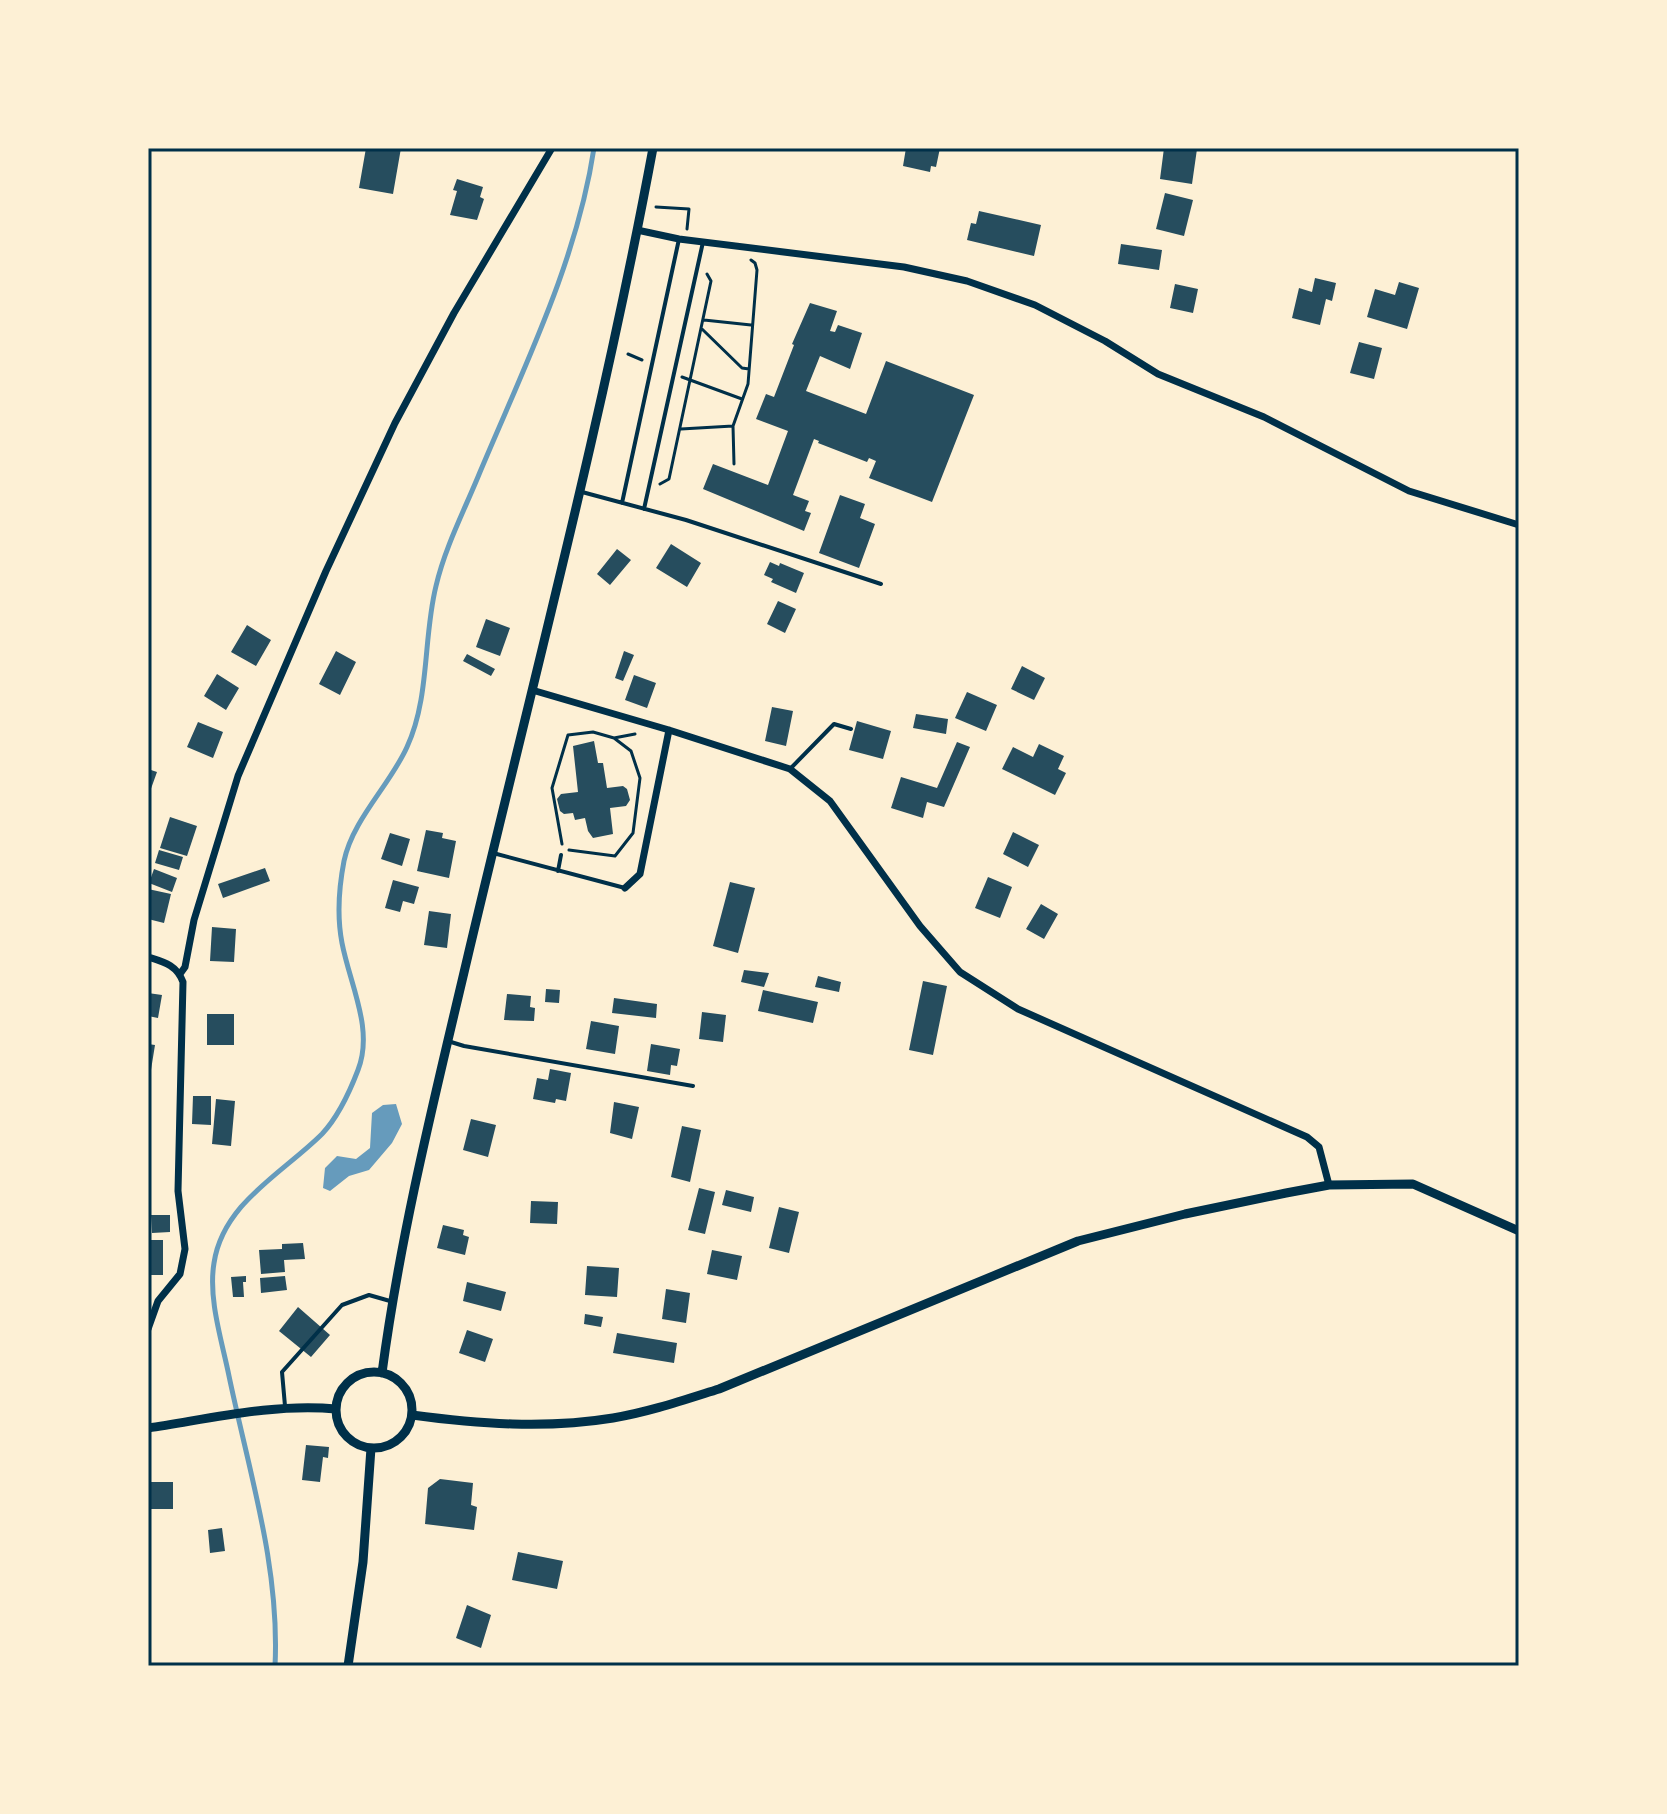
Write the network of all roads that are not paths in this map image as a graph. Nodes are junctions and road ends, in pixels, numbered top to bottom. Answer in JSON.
{"nodes":[{"id":1,"x":552,"y":148,"type":"edge"},
{"id":2,"x":653,"y":148,"type":"edge"},
{"id":3,"x":637,"y":230,"type":"junction"},
{"id":4,"x":679,"y":239,"type":"junction"},
{"id":5,"x":703,"y":242,"type":"junction"},
{"id":6,"x":579,"y":491,"type":"junction"},
{"id":7,"x":622,"y":503,"type":"junction"},
{"id":8,"x":644,"y":509,"type":"junction"},
{"id":9,"x":1519,"y":525,"type":"edge"},
{"id":10,"x":881,"y":584,"type":"dead end"},
{"id":11,"x":532,"y":690,"type":"junction"},
{"id":12,"x":851,"y":729,"type":"dead end"},
{"id":13,"x":669,"y":730,"type":"junction"},
{"id":14,"x":790,"y":769,"type":"junction"},
{"id":15,"x":493,"y":853,"type":"junction"},
{"id":16,"x":561,"y":855,"type":"dead end"},
{"id":17,"x":558,"y":871,"type":"junction"},
{"id":18,"x":625,"y":888,"type":"joint"},
{"id":19,"x":148,"y":957,"type":"edge"},
{"id":20,"x":180,"y":974,"type":"junction"},
{"id":21,"x":448,"y":1041,"type":"junction"},
{"id":22,"x":693,"y":1086,"type":"dead end"},
{"id":23,"x":1329,"y":1185,"type":"junction"},
{"id":24,"x":1519,"y":1231,"type":"edge"},
{"id":25,"x":148,"y":1296,"type":"edge"},
{"id":26,"x":158,"y":1301,"type":"junction"},
{"id":27,"x":393,"y":1302,"type":"junction"},
{"id":28,"x":148,"y":1329,"type":"edge"},
{"id":29,"x":382,"y":1373,"type":"junction"},
{"id":30,"x":286,"y":1409,"type":"junction"},
{"id":31,"x":336,"y":1409,"type":"junction"},
{"id":32,"x":412,"y":1415,"type":"junction"},
{"id":33,"x":148,"y":1428,"type":"edge"},
{"id":34,"x":371,"y":1448,"type":"junction"},
{"id":35,"x":348,"y":1666,"type":"edge"}],
"edges":[{"from":1,"to":20,"type":"street"},
{"from":2,"to":3,"type":"street"},
{"from":3,"to":4,"type":"street"},
{"from":3,"to":6,"type":"street"},
{"from":4,"to":5,"type":"street"},
{"from":4,"to":7,"type":"lane"},
{"from":5,"to":8,"type":"lane"},
{"from":5,"to":9,"type":"street"},
{"from":6,"to":7,"type":"lane"},
{"from":6,"to":11,"type":"street"},
{"from":7,"to":8,"type":"lane"},
{"from":8,"to":10,"type":"lane"},
{"from":11,"to":13,"type":"street"},
{"from":11,"to":15,"type":"street"},
{"from":12,"to":14,"type":"lane"},
{"from":13,"to":14,"type":"street"},
{"from":13,"to":18,"type":"street"},
{"from":14,"to":23,"type":"street"},
{"from":15,"to":17,"type":"lane"},
{"from":15,"to":21,"type":"street"},
{"from":16,"to":17,"type":"lane"},
{"from":17,"to":18,"type":"lane"},
{"from":19,"to":20,"type":"street"},
{"from":20,"to":26,"type":"street"},
{"from":21,"to":22,"type":"lane"},
{"from":21,"to":27,"type":"street"},
{"from":23,"to":24,"type":"street"},
{"from":23,"to":32,"type":"street"},
{"from":25,"to":26,"type":"street"},
{"from":26,"to":28,"type":"street"},
{"from":27,"to":29,"type":"street"},
{"from":27,"to":30,"type":"lane"},
{"from":29,"to":31,"type":"street"},
{"from":29,"to":32,"type":"street"},
{"from":30,"to":31,"type":"street"},
{"from":30,"to":33,"type":"street"},
{"from":31,"to":34,"type":"street"},
{"from":32,"to":34,"type":"street"},
{"from":34,"to":35,"type":"street"}]}
